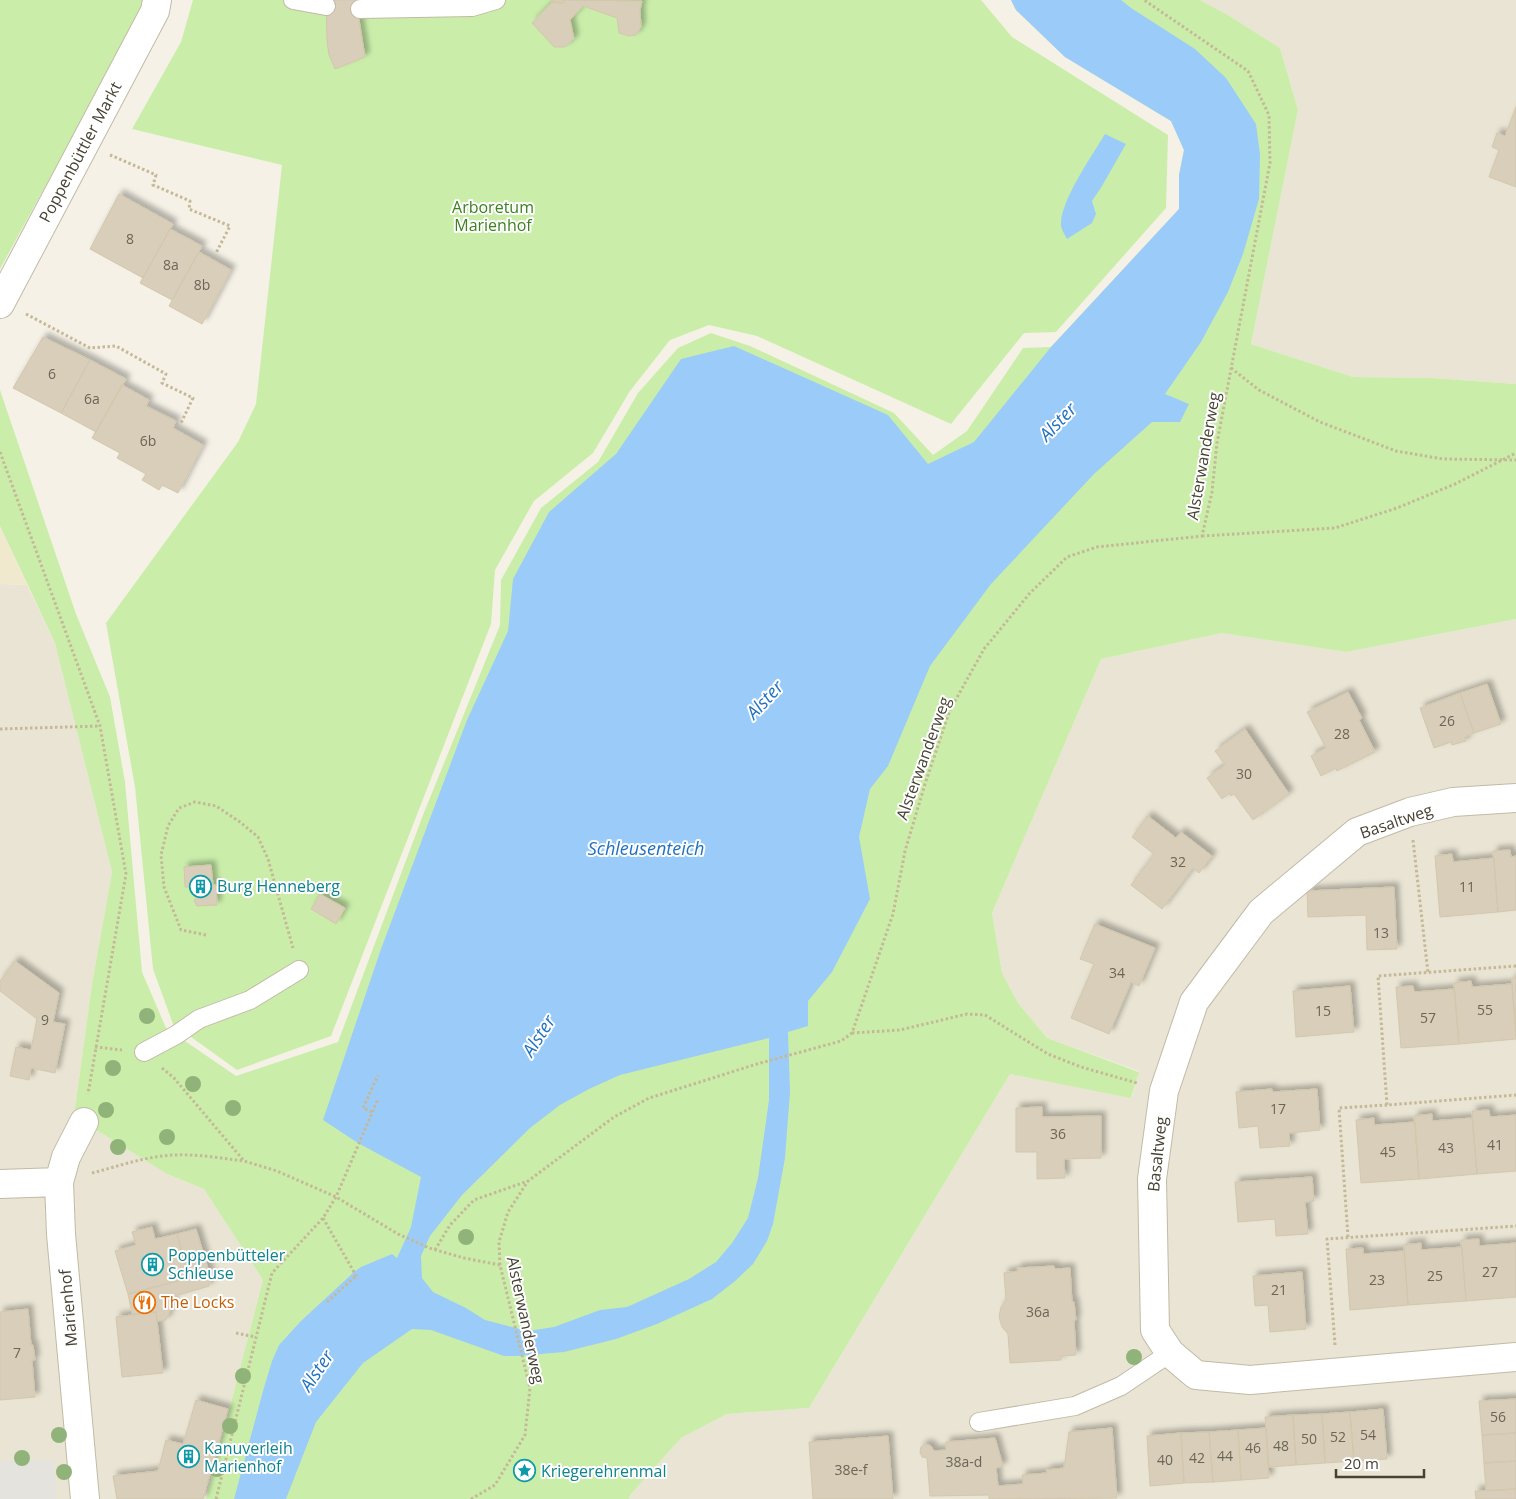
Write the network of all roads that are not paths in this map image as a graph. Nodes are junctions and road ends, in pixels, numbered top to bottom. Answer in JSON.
{"nodes":[{"id":1,"x":157,"y":0,"type":"edge"},
{"id":2,"x":293,"y":0,"type":"edge"},
{"id":3,"x":496,"y":0,"type":"edge"},
{"id":4,"x":326,"y":6,"type":"dead end"},
{"id":5,"x":360,"y":9,"type":"dead end"},
{"id":6,"x":1,"y":303,"type":"edge"},
{"id":7,"x":1516,"y":798,"type":"edge"},
{"id":8,"x":299,"y":970,"type":"road end"},
{"id":9,"x":144,"y":1052,"type":"road end"},
{"id":10,"x":84,"y":1122,"type":"road end"},
{"id":11,"x":59,"y":1182,"type":"junction"},
{"id":12,"x":0,"y":1184,"type":"edge"},
{"id":13,"x":1170,"y":1353,"type":"junction"},
{"id":14,"x":1516,"y":1357,"type":"edge"},
{"id":15,"x":979,"y":1422,"type":"dead end"},
{"id":16,"x":85,"y":1499,"type":"edge"}],
"edges":[{"from":1,"to":6,"type":"street","name":"Poppenbüttler Markt"},
{"from":2,"to":4,"type":"lane"},
{"from":3,"to":5,"type":"lane"},
{"from":7,"to":13,"type":"street","name":"Basaltweg"},
{"from":8,"to":9,"type":"lane"},
{"from":10,"to":11,"type":"street","name":"Marienhof"},
{"from":11,"to":12,"type":"street"},
{"from":11,"to":16,"type":"street","name":"Marienhof"},
{"from":13,"to":14,"type":"street","name":"Basaltweg"},
{"from":13,"to":15,"type":"lane"}]}
